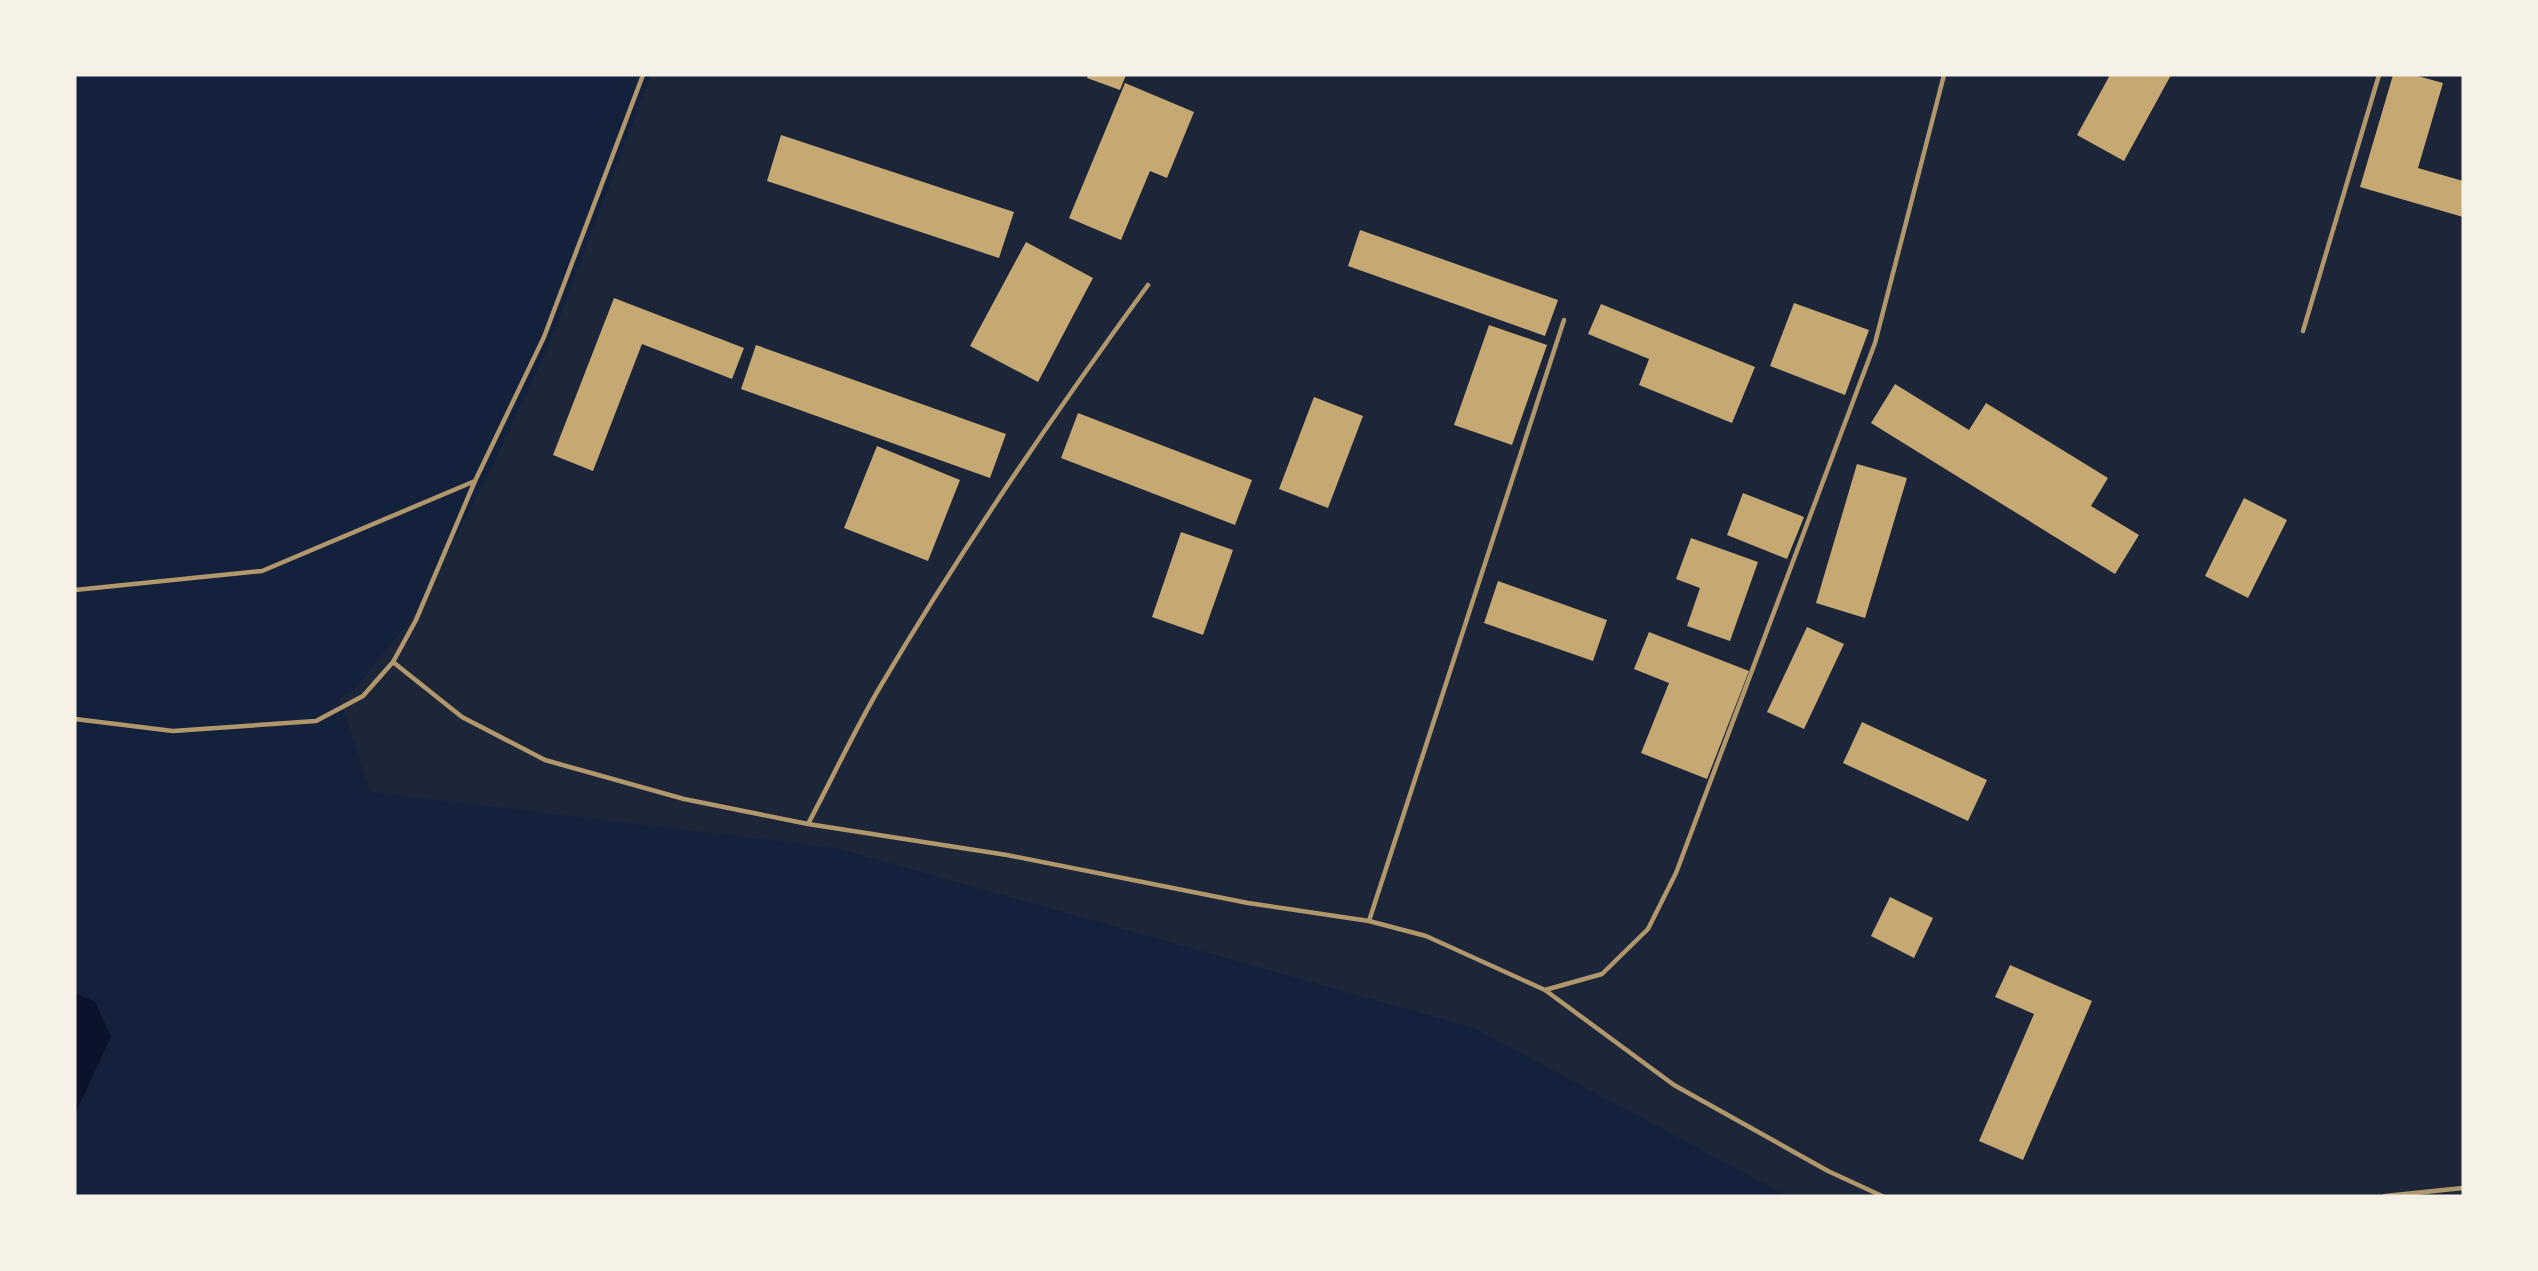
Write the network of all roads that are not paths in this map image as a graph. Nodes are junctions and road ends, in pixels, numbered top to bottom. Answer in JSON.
{"nodes":[{"id":1,"x":643,"y":75,"type":"edge"},
{"id":2,"x":1944,"y":75,"type":"edge"},
{"id":3,"x":2379,"y":75,"type":"edge"},
{"id":4,"x":1148,"y":285,"type":"dead end"},
{"id":5,"x":1564,"y":320,"type":"dead end"},
{"id":6,"x":2303,"y":332,"type":"dead end"},
{"id":7,"x":475,"y":481,"type":"junction"},
{"id":8,"x":75,"y":590,"type":"edge"},
{"id":9,"x":393,"y":662,"type":"junction"},
{"id":10,"x":75,"y":719,"type":"edge"},
{"id":11,"x":808,"y":824,"type":"junction"},
{"id":12,"x":1369,"y":921,"type":"junction"},
{"id":13,"x":1545,"y":990,"type":"junction"},
{"id":14,"x":2463,"y":1188,"type":"edge"},
{"id":15,"x":1882,"y":1196,"type":"edge"},
{"id":16,"x":2385,"y":1196,"type":"edge"}],
"edges":[{"from":1,"to":7,"type":"lane"},
{"from":2,"to":13,"type":"lane"},
{"from":3,"to":6,"type":"lane"},
{"from":4,"to":11,"type":"lane"},
{"from":5,"to":12,"type":"lane"},
{"from":7,"to":8,"type":"lane"},
{"from":7,"to":9,"type":"lane"},
{"from":9,"to":10,"type":"lane"},
{"from":9,"to":11,"type":"lane"},
{"from":11,"to":12,"type":"lane"},
{"from":12,"to":13,"type":"lane"},
{"from":13,"to":15,"type":"lane"},
{"from":14,"to":16,"type":"lane"}]}
